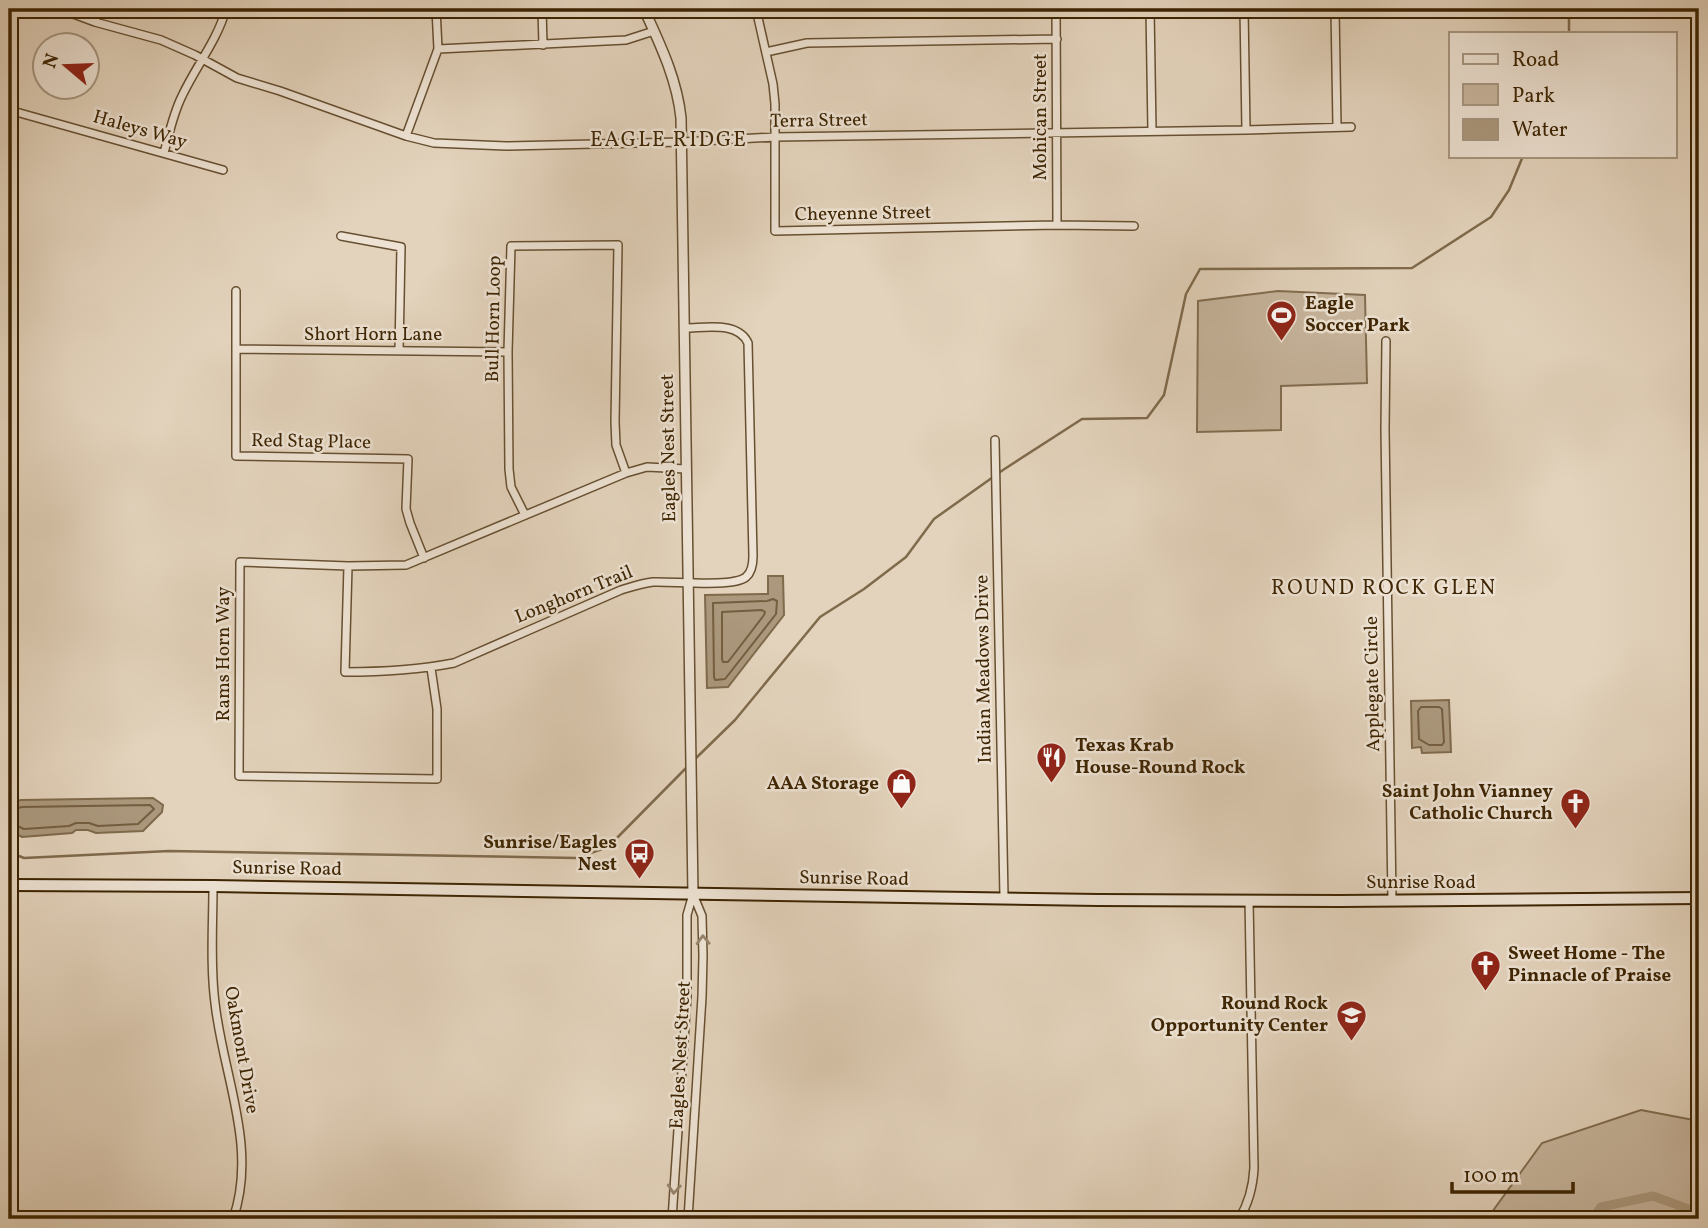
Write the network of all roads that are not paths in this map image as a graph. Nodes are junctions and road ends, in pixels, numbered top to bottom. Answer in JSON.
{"nodes":[{"id":1,"x":60,"y":9,"type":"edge"},
{"id":2,"x":99,"y":9,"type":"edge"},
{"id":3,"x":226,"y":9,"type":"edge"},
{"id":4,"x":436,"y":9,"type":"edge"},
{"id":5,"x":542,"y":9,"type":"edge"},
{"id":6,"x":644,"y":9,"type":"edge"},
{"id":7,"x":755,"y":9,"type":"edge"},
{"id":8,"x":1056,"y":9,"type":"edge"},
{"id":9,"x":1150,"y":9,"type":"edge"},
{"id":10,"x":1244,"y":9,"type":"edge"},
{"id":11,"x":1335,"y":9,"type":"edge"},
{"id":12,"x":95,"y":22,"type":"junction"},
{"id":13,"x":654,"y":31,"type":"junction"},
{"id":14,"x":1056,"y":39,"type":"junction"},
{"id":15,"x":543,"y":45,"type":"junction"},
{"id":16,"x":438,"y":49,"type":"junction"},
{"id":17,"x":766,"y":52,"type":"junction"},
{"id":18,"x":203,"y":59,"type":"junction"},
{"id":19,"x":9,"y":110,"type":"edge"},
{"id":20,"x":1337,"y":126,"type":"junction"},
{"id":21,"x":1351,"y":127,"type":"dead end"},
{"id":22,"x":1246,"y":130,"type":"junction"},
{"id":23,"x":1152,"y":131,"type":"junction"},
{"id":24,"x":1058,"y":132,"type":"junction"},
{"id":25,"x":406,"y":136,"type":"junction"},
{"id":26,"x":775,"y":137,"type":"junction"},
{"id":27,"x":682,"y":142,"type":"junction"},
{"id":28,"x":164,"y":153,"type":"junction"},
{"id":29,"x":223,"y":170,"type":"dead end"},
{"id":30,"x":1057,"y":225,"type":"junction"},
{"id":31,"x":1134,"y":226,"type":"dead end"},
{"id":32,"x":341,"y":236,"type":"dead end"},
{"id":33,"x":236,"y":291,"type":"dead end"},
{"id":34,"x":685,"y":328,"type":"junction"},
{"id":35,"x":1386,"y":341,"type":"dead end"},
{"id":36,"x":237,"y":349,"type":"junction"},
{"id":37,"x":399,"y":351,"type":"junction"},
{"id":38,"x":508,"y":352,"type":"junction"},
{"id":39,"x":995,"y":440,"type":"dead end"},
{"id":40,"x":686,"y":469,"type":"junction"},
{"id":41,"x":626,"y":472,"type":"junction"},
{"id":42,"x":525,"y":515,"type":"junction"},
{"id":43,"x":424,"y":558,"type":"junction"},
{"id":44,"x":348,"y":566,"type":"junction"},
{"id":45,"x":689,"y":582,"type":"junction"},
{"id":46,"x":431,"y":668,"type":"junction"},
{"id":47,"x":9,"y":885,"type":"edge"},
{"id":48,"x":213,"y":886,"type":"junction"},
{"id":49,"x":693,"y":894,"type":"junction"},
{"id":50,"x":1004,"y":897,"type":"junction"},
{"id":51,"x":1699,"y":898,"type":"edge"},
{"id":52,"x":1249,"y":900,"type":"junction"},
{"id":53,"x":1392,"y":900,"type":"junction"},
{"id":54,"x":233,"y":1219,"type":"edge"},
{"id":55,"x":672,"y":1219,"type":"edge"},
{"id":56,"x":688,"y":1219,"type":"edge"},
{"id":57,"x":1239,"y":1219,"type":"edge"}],
"edges":[{"from":1,"to":12,"type":"street","name":"Terra Street"},
{"from":2,"to":12,"type":"street"},
{"from":3,"to":18,"type":"street"},
{"from":4,"to":16,"type":"street"},
{"from":5,"to":15,"type":"street"},
{"from":6,"to":13,"type":"street","name":"Eagles Nest Street"},
{"from":7,"to":17,"type":"street","name":"Cheyenne Street"},
{"from":8,"to":14,"type":"street","name":"Mohican Street"},
{"from":9,"to":23,"type":"street"},
{"from":10,"to":22,"type":"street"},
{"from":11,"to":20,"type":"street"},
{"from":12,"to":18,"type":"street","name":"Terra Street"},
{"from":13,"to":15,"type":"street"},
{"from":13,"to":27,"type":"street","name":"Eagles Nest Street"},
{"from":14,"to":17,"type":"street"},
{"from":14,"to":24,"type":"street","name":"Mohican Street"},
{"from":15,"to":16,"type":"street"},
{"from":16,"to":25,"type":"street"},
{"from":17,"to":26,"type":"street","name":"Cheyenne Street"},
{"from":18,"to":25,"type":"street","name":"Terra Street"},
{"from":18,"to":28,"type":"street"},
{"from":19,"to":28,"type":"street","name":"Haleys Way"},
{"from":20,"to":21,"type":"street","name":"Terra Street"},
{"from":20,"to":22,"type":"street","name":"Terra Street"},
{"from":22,"to":23,"type":"street","name":"Terra Street"},
{"from":23,"to":24,"type":"street","name":"Terra Street"},
{"from":24,"to":26,"type":"street","name":"Terra Street"},
{"from":24,"to":30,"type":"street","name":"Mohican Street"},
{"from":25,"to":27,"type":"street","name":"Terra Street"},
{"from":26,"to":27,"type":"street","name":"Terra Street"},
{"from":26,"to":30,"type":"street","name":"Cheyenne Street"},
{"from":27,"to":34,"type":"street","name":"Eagles Nest Street"},
{"from":28,"to":29,"type":"street","name":"Haleys Way"},
{"from":30,"to":31,"type":"street","name":"Cheyenne Street"},
{"from":32,"to":37,"type":"street"},
{"from":33,"to":36,"type":"street","name":"Red Stag Place"},
{"from":34,"to":40,"type":"street","name":"Eagles Nest Street"},
{"from":34,"to":45,"type":"street","name":"Longhorn Trail"},
{"from":35,"to":53,"type":"street","name":"Applegate Circle"},
{"from":36,"to":37,"type":"street","name":"Short Horn Lane"},
{"from":36,"to":43,"type":"street","name":"Red Stag Place"},
{"from":37,"to":38,"type":"street","name":"Short Horn Lane"},
{"from":38,"to":41,"type":"street","name":"Bull Horn Loop"},
{"from":38,"to":42,"type":"street","name":"Bull Horn Loop"},
{"from":39,"to":50,"type":"street","name":"Indian Meadows Drive"},
{"from":40,"to":41,"type":"street","name":"Rams Horn Way"},
{"from":40,"to":45,"type":"street","name":"Eagles Nest Street"},
{"from":41,"to":42,"type":"street","name":"Rams Horn Way"},
{"from":42,"to":43,"type":"street","name":"Rams Horn Way"},
{"from":43,"to":44,"type":"street","name":"Rams Horn Way"},
{"from":44,"to":46,"type":"street","name":"Longhorn Trail"},
{"from":44,"to":46,"type":"street","name":"Rams Horn Way"},
{"from":45,"to":46,"type":"street","name":"Longhorn Trail"},
{"from":45,"to":49,"type":"street","name":"Eagles Nest Street"},
{"from":47,"to":48,"type":"main road","name":"Sunrise Road"},
{"from":48,"to":49,"type":"main road","name":"Sunrise Road"},
{"from":48,"to":54,"type":"street","name":"Oakmont Drive"},
{"from":49,"to":50,"type":"main road","name":"Sunrise Road"},
{"from":49,"to":55,"type":"street","name":"Eagles Nest Street","one_way":true},
{"from":56,"to":49,"type":"street","name":"Eagles Nest Street","one_way":true},
{"from":50,"to":52,"type":"main road","name":"Sunrise Road"},
{"from":51,"to":53,"type":"main road","name":"Sunrise Road"},
{"from":52,"to":53,"type":"main road","name":"Sunrise Road"},
{"from":52,"to":57,"type":"street"}]}
